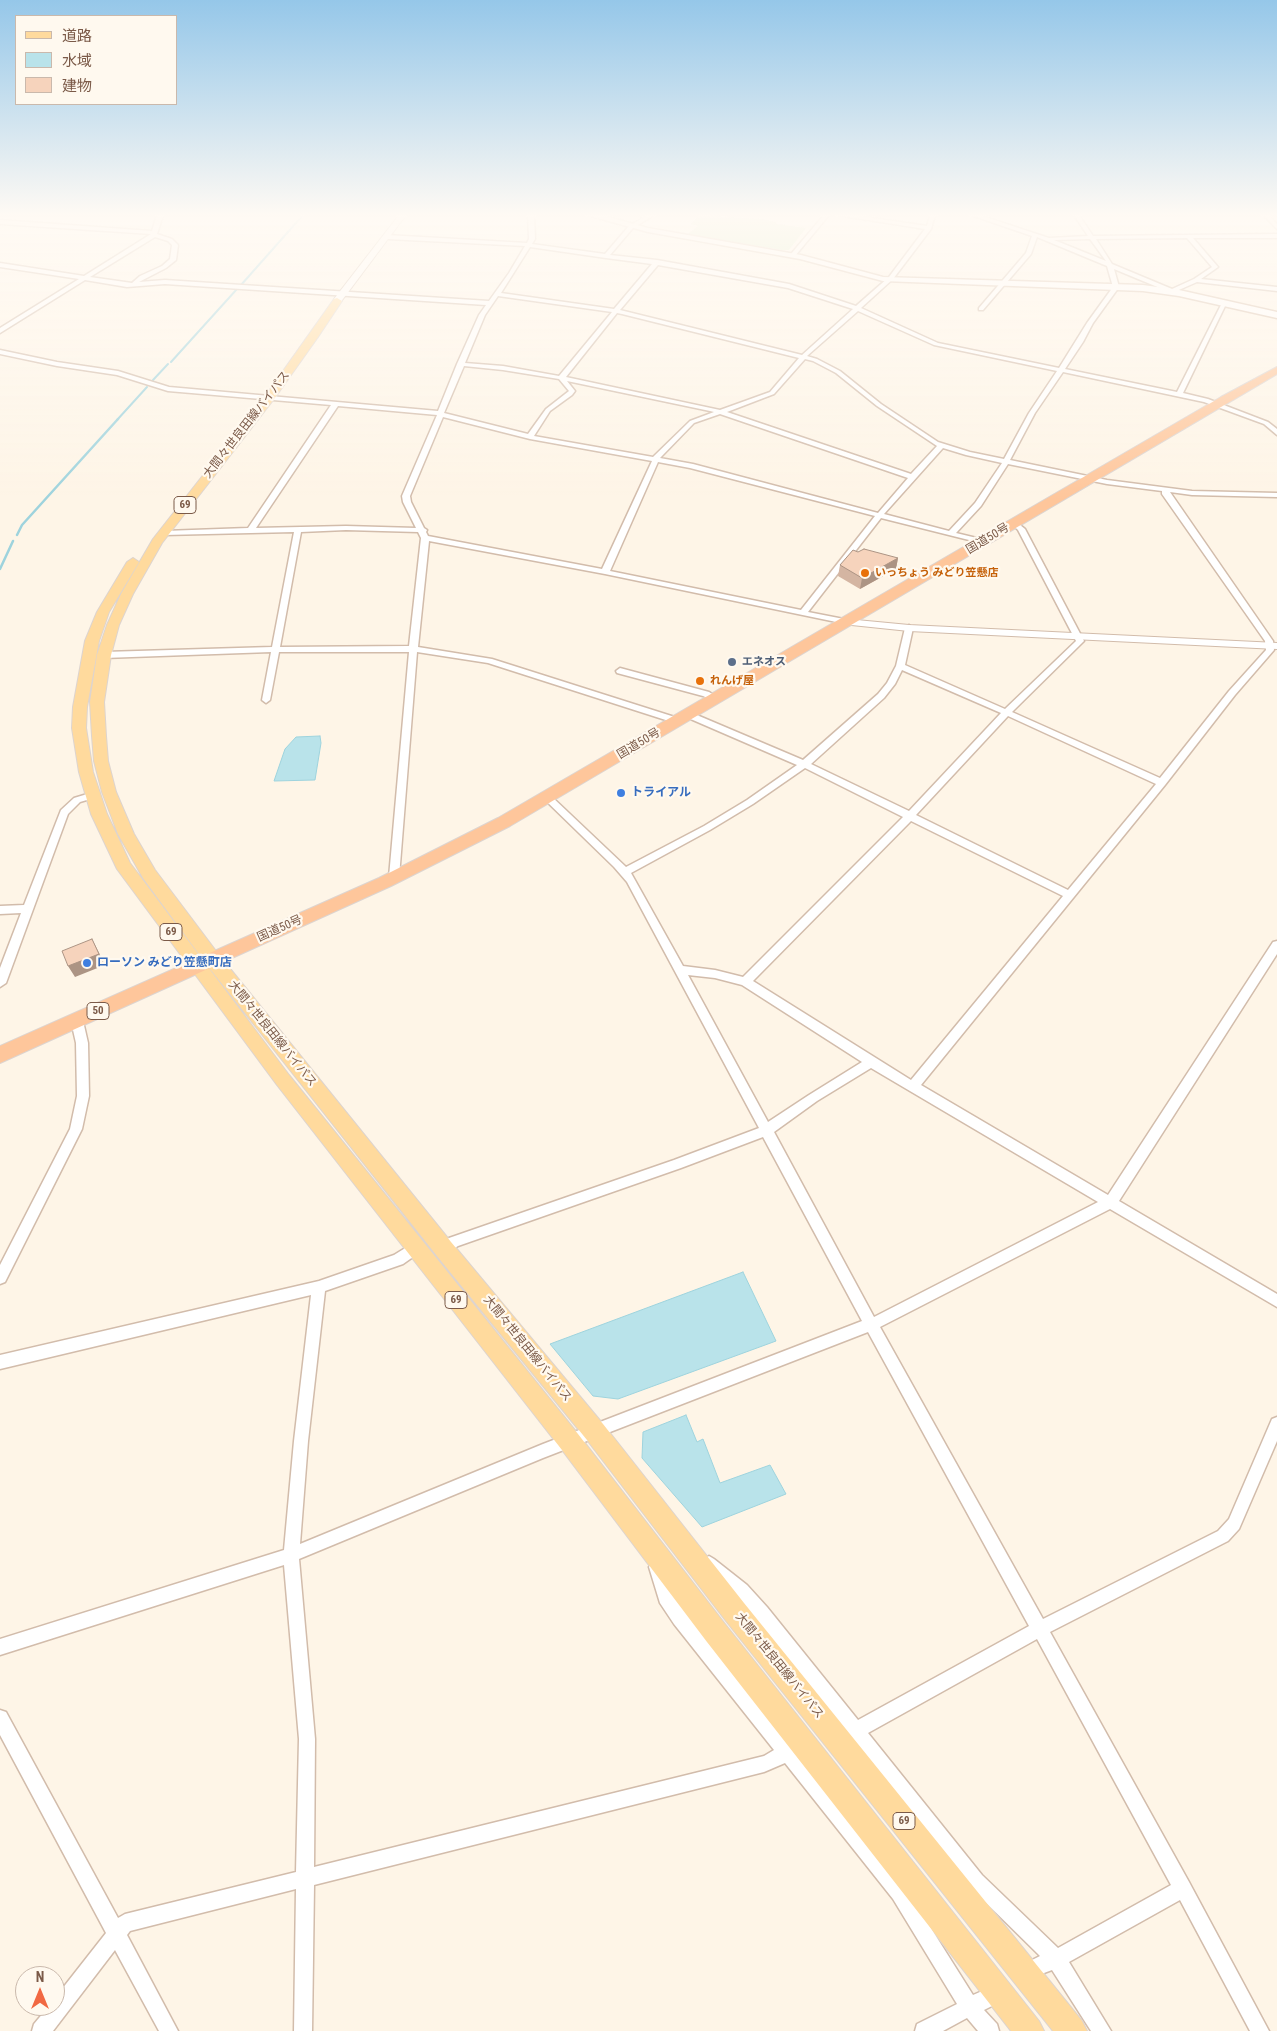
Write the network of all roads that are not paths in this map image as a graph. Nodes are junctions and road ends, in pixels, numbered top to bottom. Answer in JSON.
{"nodes":[{"id":1,"x":34,"y":310,"type":"edge"},
{"id":2,"x":332,"y":310,"type":"edge"},
{"id":3,"x":486,"y":310,"type":"edge"},
{"id":4,"x":601,"y":310,"type":"edge"},
{"id":5,"x":854,"y":310,"type":"edge"},
{"id":6,"x":860,"y":310,"type":"edge"},
{"id":7,"x":1100,"y":310,"type":"edge"},
{"id":8,"x":1222,"y":310,"type":"edge"},
{"id":9,"x":1254,"y":310,"type":"edge"},
{"id":10,"x":616,"y":312,"type":"junction"},
{"id":11,"x":1277,"y":315,"type":"edge"},
{"id":12,"x":0,"y":331,"type":"edge"},
{"id":13,"x":0,"y":352,"type":"edge"},
{"id":14,"x":804,"y":357,"type":"junction"},
{"id":15,"x":460,"y":364,"type":"junction"},
{"id":16,"x":1277,"y":364,"type":"edge"},
{"id":17,"x":1061,"y":370,"type":"junction"},
{"id":18,"x":1277,"y":370,"type":"edge"},
{"id":19,"x":562,"y":378,"type":"junction"},
{"id":20,"x":1252,"y":383,"type":"junction"},
{"id":21,"x":1178,"y":395,"type":"junction"},
{"id":22,"x":264,"y":397,"type":"junction"},
{"id":23,"x":336,"y":403,"type":"junction"},
{"id":24,"x":1216,"y":404,"type":"junction"},
{"id":25,"x":721,"y":412,"type":"junction"},
{"id":26,"x":440,"y":413,"type":"junction"},
{"id":27,"x":1277,"y":433,"type":"edge"},
{"id":28,"x":530,"y":437,"type":"junction"},
{"id":29,"x":941,"y":445,"type":"junction"},
{"id":30,"x":655,"y":460,"type":"junction"},
{"id":31,"x":1006,"y":462,"type":"junction"},
{"id":32,"x":912,"y":477,"type":"junction"},
{"id":33,"x":1089,"y":479,"type":"junction"},
{"id":34,"x":1166,"y":489,"type":"junction"},
{"id":35,"x":1277,"y":495,"type":"edge"},
{"id":36,"x":880,"y":515,"type":"junction"},
{"id":37,"x":1015,"y":523,"type":"junction"},
{"id":38,"x":298,"y":529,"type":"junction"},
{"id":39,"x":250,"y":530,"type":"junction"},
{"id":40,"x":164,"y":533,"type":"junction"},
{"id":41,"x":952,"y":533,"type":"junction"},
{"id":42,"x":424,"y":534,"type":"junction"},
{"id":43,"x":982,"y":542,"type":"junction"},
{"id":44,"x":605,"y":572,"type":"junction"},
{"id":45,"x":803,"y":613,"type":"junction"},
{"id":46,"x":846,"y":622,"type":"junction"},
{"id":47,"x":909,"y":628,"type":"junction"},
{"id":48,"x":1079,"y":637,"type":"junction"},
{"id":49,"x":1274,"y":646,"type":"edge"},
{"id":50,"x":275,"y":649,"type":"junction"},
{"id":51,"x":415,"y":649,"type":"junction"},
{"id":52,"x":104,"y":655,"type":"junction"},
{"id":53,"x":900,"y":666,"type":"junction"},
{"id":54,"x":620,"y":671,"type":"dead end"},
{"id":55,"x":716,"y":699,"type":"junction"},
{"id":56,"x":266,"y":700,"type":"dead end"},
{"id":57,"x":1007,"y":712,"type":"junction"},
{"id":58,"x":684,"y":718,"type":"junction"},
{"id":59,"x":805,"y":764,"type":"junction"},
{"id":60,"x":1162,"y":783,"type":"junction"},
{"id":61,"x":94,"y":795,"type":"junction"},
{"id":62,"x":548,"y":798,"type":"junction"},
{"id":63,"x":911,"y":815,"type":"junction"},
{"id":64,"x":625,"y":872,"type":"junction"},
{"id":65,"x":394,"y":877,"type":"junction"},
{"id":66,"x":1069,"y":895,"type":"junction"},
{"id":67,"x":26,"y":909,"type":"junction"},
{"id":68,"x":0,"y":910,"type":"edge"},
{"id":69,"x":1277,"y":945,"type":"edge"},
{"id":70,"x":205,"y":963,"type":"junction"},
{"id":71,"x":679,"y":970,"type":"junction"},
{"id":72,"x":745,"y":982,"type":"junction"},
{"id":73,"x":0,"y":983,"type":"edge"},
{"id":74,"x":77,"y":1021,"type":"junction"},
{"id":75,"x":0,"y":1055,"type":"edge"},
{"id":76,"x":871,"y":1062,"type":"junction"},
{"id":77,"x":913,"y":1086,"type":"junction"},
{"id":78,"x":767,"y":1130,"type":"junction"},
{"id":79,"x":1111,"y":1202,"type":"junction"},
{"id":80,"x":415,"y":1248,"type":"junction"},
{"id":81,"x":444,"y":1249,"type":"junction"},
{"id":82,"x":0,"y":1278,"type":"edge"},
{"id":83,"x":319,"y":1287,"type":"junction"},
{"id":84,"x":1277,"y":1301,"type":"edge"},
{"id":85,"x":871,"y":1324,"type":"junction"},
{"id":86,"x":0,"y":1362,"type":"edge"},
{"id":87,"x":1277,"y":1424,"type":"edge"},
{"id":88,"x":594,"y":1432,"type":"junction"},
{"id":89,"x":570,"y":1442,"type":"junction"},
{"id":90,"x":652,"y":1550,"type":"junction"},
{"id":91,"x":688,"y":1551,"type":"junction"},
{"id":92,"x":291,"y":1556,"type":"junction"},
{"id":93,"x":1039,"y":1629,"type":"junction"},
{"id":94,"x":0,"y":1647,"type":"edge"},
{"id":95,"x":0,"y":1718,"type":"edge"},
{"id":96,"x":855,"y":1734,"type":"junction"},
{"id":97,"x":786,"y":1752,"type":"junction"},
{"id":98,"x":304,"y":1879,"type":"junction"},
{"id":99,"x":1184,"y":1888,"type":"junction"},
{"id":100,"x":116,"y":1933,"type":"junction"},
{"id":101,"x":1056,"y":1959,"type":"junction"},
{"id":102,"x":1036,"y":1968,"type":"dead end"},
{"id":103,"x":989,"y":1997,"type":"dead end"},
{"id":104,"x":970,"y":2007,"type":"junction"},
{"id":105,"x":42,"y":2031,"type":"edge"},
{"id":106,"x":169,"y":2031,"type":"edge"},
{"id":107,"x":303,"y":2031,"type":"edge"},
{"id":108,"x":924,"y":2031,"type":"edge"},
{"id":109,"x":990,"y":2031,"type":"edge"},
{"id":110,"x":1029,"y":2031,"type":"edge"},
{"id":111,"x":1072,"y":2031,"type":"edge"},
{"id":112,"x":1102,"y":2031,"type":"edge"},
{"id":113,"x":1260,"y":2031,"type":"edge"}],
"edges":[{"from":1,"to":12,"type":"street"},
{"from":2,"to":22,"type":"main road","name":"大間々世良田線バイパス","number":"69"},
{"from":3,"to":15,"type":"street"},
{"from":4,"to":10,"type":"street"},
{"from":5,"to":14,"type":"street"},
{"from":6,"to":17,"type":"street"},
{"from":7,"to":17,"type":"street"},
{"from":8,"to":21,"type":"street"},
{"from":9,"to":11,"type":"main road"},
{"from":10,"to":14,"type":"street"},
{"from":10,"to":19,"type":"street"},
{"from":13,"to":22,"type":"street"},
{"from":14,"to":25,"type":"street"},
{"from":14,"to":29,"type":"street"},
{"from":15,"to":19,"type":"street"},
{"from":15,"to":26,"type":"street"},
{"from":16,"to":20,"type":"highway","number":"50"},
{"from":17,"to":21,"type":"street"},
{"from":17,"to":31,"type":"street"},
{"from":18,"to":20,"type":"highway","number":"50"},
{"from":19,"to":25,"type":"street"},
{"from":19,"to":28,"type":"street"},
{"from":20,"to":24,"type":"highway","name":"国道50号","number":"50"},
{"from":21,"to":24,"type":"street"},
{"from":22,"to":23,"type":"street"},
{"from":22,"to":40,"type":"main road","name":"大間々世良田線バイパス","number":"69"},
{"from":22,"to":61,"type":"main road","name":"大間々世良田線バイパス","number":"69"},
{"from":23,"to":26,"type":"street"},
{"from":23,"to":39,"type":"street"},
{"from":24,"to":27,"type":"street"},
{"from":24,"to":33,"type":"highway","name":"国道50号","number":"50"},
{"from":25,"to":30,"type":"street"},
{"from":25,"to":32,"type":"street"},
{"from":26,"to":28,"type":"street"},
{"from":26,"to":42,"type":"street"},
{"from":28,"to":30,"type":"street"},
{"from":29,"to":31,"type":"street"},
{"from":29,"to":32,"type":"street"},
{"from":30,"to":36,"type":"street"},
{"from":30,"to":44,"type":"street"},
{"from":31,"to":33,"type":"street"},
{"from":31,"to":41,"type":"street"},
{"from":32,"to":36,"type":"street"},
{"from":33,"to":34,"type":"street"},
{"from":33,"to":37,"type":"highway","name":"国道50号","number":"50"},
{"from":34,"to":35,"type":"street"},
{"from":34,"to":49,"type":"street"},
{"from":36,"to":41,"type":"street"},
{"from":36,"to":45,"type":"street"},
{"from":37,"to":43,"type":"highway","name":"国道50号","number":"50"},
{"from":37,"to":48,"type":"street"},
{"from":38,"to":39,"type":"street"},
{"from":38,"to":42,"type":"street"},
{"from":38,"to":50,"type":"street"},
{"from":39,"to":40,"type":"street"},
{"from":40,"to":52,"type":"main road","name":"大間々世良田線バイパス","number":"69"},
{"from":41,"to":43,"type":"street"},
{"from":42,"to":44,"type":"street"},
{"from":42,"to":51,"type":"street"},
{"from":43,"to":46,"type":"highway","name":"国道50号","number":"50"},
{"from":44,"to":45,"type":"street"},
{"from":45,"to":46,"type":"street"},
{"from":46,"to":47,"type":"street"},
{"from":46,"to":55,"type":"highway","name":"国道50号","number":"50"},
{"from":47,"to":48,"type":"street"},
{"from":47,"to":53,"type":"street"},
{"from":48,"to":49,"type":"street"},
{"from":48,"to":57,"type":"street"},
{"from":49,"to":60,"type":"street"},
{"from":50,"to":51,"type":"street"},
{"from":50,"to":52,"type":"street"},
{"from":50,"to":56,"type":"street"},
{"from":51,"to":58,"type":"street"},
{"from":51,"to":65,"type":"street"},
{"from":52,"to":70,"type":"main road","name":"大間々世良田線バイパス","number":"69"},
{"from":53,"to":57,"type":"street"},
{"from":53,"to":59,"type":"street"},
{"from":54,"to":55,"type":"street"},
{"from":55,"to":58,"type":"highway","name":"国道50号","number":"50"},
{"from":57,"to":60,"type":"street"},
{"from":57,"to":63,"type":"street"},
{"from":58,"to":59,"type":"street"},
{"from":58,"to":62,"type":"highway","name":"国道50号","number":"50"},
{"from":59,"to":63,"type":"street"},
{"from":59,"to":64,"type":"street"},
{"from":60,"to":66,"type":"street"},
{"from":61,"to":67,"type":"street"},
{"from":61,"to":70,"type":"main road","name":"大間々世良田線バイパス","number":"69"},
{"from":62,"to":64,"type":"street"},
{"from":62,"to":65,"type":"highway","name":"国道50号","number":"50"},
{"from":63,"to":66,"type":"street"},
{"from":63,"to":72,"type":"street"},
{"from":64,"to":71,"type":"street"},
{"from":65,"to":70,"type":"highway","name":"国道50号","number":"50"},
{"from":66,"to":77,"type":"street"},
{"from":67,"to":68,"type":"street"},
{"from":67,"to":73,"type":"street"},
{"from":69,"to":79,"type":"street"},
{"from":70,"to":74,"type":"highway","name":"国道50号","number":"50"},
{"from":70,"to":80,"type":"main road","name":"大間々世良田線バイパス","number":"69"},
{"from":70,"to":81,"type":"main road","name":"大間々世良田線バイパス","number":"69"},
{"from":71,"to":72,"type":"street"},
{"from":71,"to":78,"type":"street"},
{"from":72,"to":76,"type":"street"},
{"from":74,"to":75,"type":"highway","name":"国道50号","number":"50"},
{"from":74,"to":82,"type":"street"},
{"from":76,"to":77,"type":"street"},
{"from":76,"to":78,"type":"street"},
{"from":77,"to":79,"type":"street"},
{"from":78,"to":81,"type":"street"},
{"from":78,"to":85,"type":"street"},
{"from":79,"to":84,"type":"street"},
{"from":79,"to":85,"type":"street"},
{"from":80,"to":83,"type":"street"},
{"from":80,"to":89,"type":"main road","name":"大間々世良田線バイパス","number":"69"},
{"from":81,"to":88,"type":"main road","name":"大間々世良田線バイパス","number":"69"},
{"from":83,"to":86,"type":"street"},
{"from":83,"to":92,"type":"street"},
{"from":85,"to":88,"type":"street"},
{"from":85,"to":93,"type":"street"},
{"from":87,"to":93,"type":"street"},
{"from":88,"to":89,"type":"street"},
{"from":88,"to":91,"type":"main road","name":"大間々世良田線バイパス","number":"69"},
{"from":89,"to":90,"type":"main road","name":"大間々世良田線バイパス","number":"69"},
{"from":89,"to":92,"type":"street"},
{"from":90,"to":97,"type":"street"},
{"from":90,"to":110,"type":"main road","name":"大間々世良田線バイパス","number":"69"},
{"from":91,"to":96,"type":"street"},
{"from":91,"to":111,"type":"main road","name":"大間々世良田線バイパス","number":"69"},
{"from":92,"to":94,"type":"street"},
{"from":92,"to":98,"type":"street"},
{"from":93,"to":96,"type":"street"},
{"from":93,"to":99,"type":"street"},
{"from":95,"to":100,"type":"street"},
{"from":96,"to":101,"type":"street"},
{"from":97,"to":98,"type":"street"},
{"from":97,"to":104,"type":"street"},
{"from":98,"to":100,"type":"street"},
{"from":98,"to":107,"type":"street"},
{"from":99,"to":101,"type":"street"},
{"from":99,"to":113,"type":"street"},
{"from":100,"to":105,"type":"street"},
{"from":100,"to":106,"type":"street"},
{"from":101,"to":102,"type":"street"},
{"from":101,"to":112,"type":"street"},
{"from":103,"to":104,"type":"street"},
{"from":104,"to":108,"type":"street"},
{"from":104,"to":109,"type":"street"}]}
